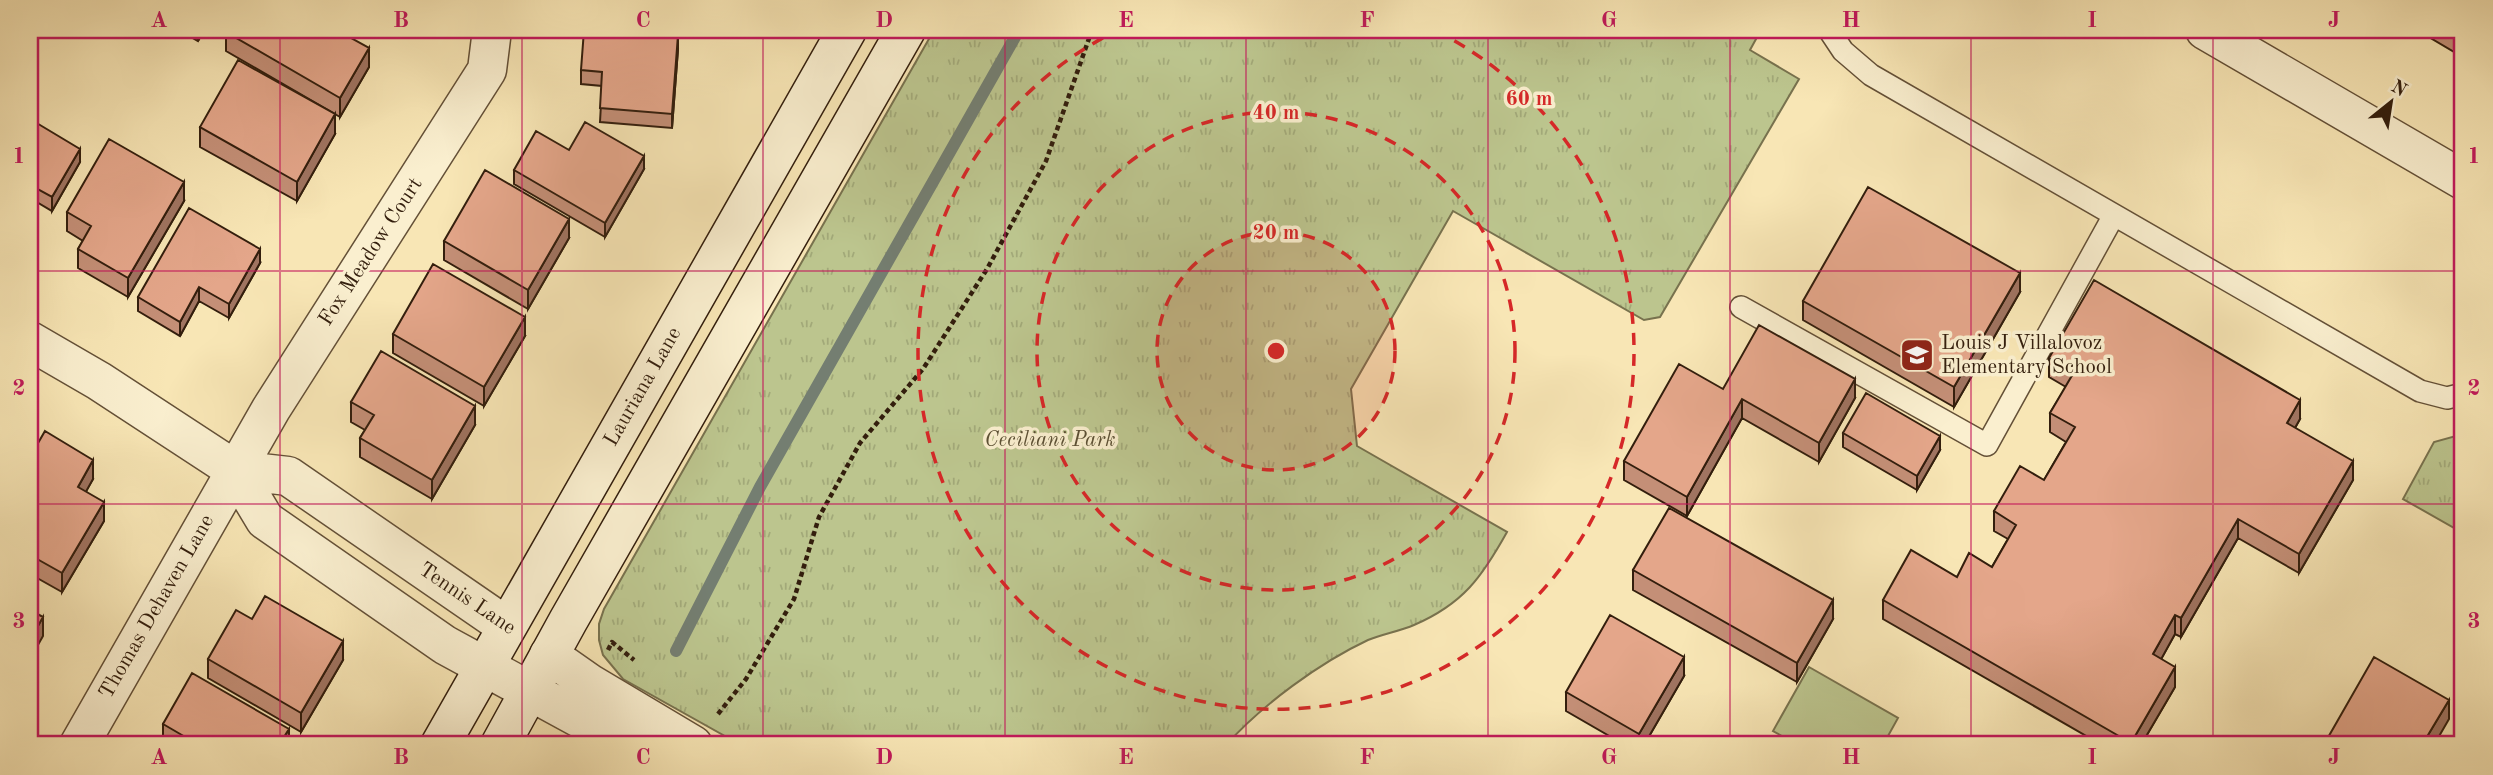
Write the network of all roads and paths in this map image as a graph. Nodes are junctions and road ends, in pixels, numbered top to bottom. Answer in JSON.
{"nodes":[{"id":1,"x":492,"y":30,"type":"edge"},
{"id":2,"x":847,"y":30,"type":"edge"},
{"id":3,"x":906,"y":30,"type":"edge"},
{"id":4,"x":1092,"y":30,"type":"edge"},
{"id":5,"x":1829,"y":30,"type":"edge"},
{"id":6,"x":2205,"y":30,"type":"edge"},
{"id":7,"x":2463,"y":180,"type":"edge"},
{"id":8,"x":2114,"y":215,"type":"junction"},
{"id":9,"x":1741,"y":307,"type":"dead end"},
{"id":10,"x":30,"y":341,"type":"edge"},
{"id":11,"x":2463,"y":394,"type":"edge"},
{"id":12,"x":235,"y":470,"type":"junction"},
{"id":13,"x":506,"y":626,"type":"junction"},
{"id":14,"x":549,"y":655,"type":"junction"},
{"id":15,"x":484,"y":666,"type":"junction"},
{"id":16,"x":641,"y":666,"type":"dead end"},
{"id":17,"x":589,"y":683,"type":"junction"},
{"id":18,"x":530,"y":690,"type":"junction"},
{"id":19,"x":708,"y":708,"type":"dead end"},
{"id":20,"x":79,"y":745,"type":"edge"},
{"id":21,"x":439,"y":745,"type":"edge"},
{"id":22,"x":500,"y":745,"type":"edge"},
{"id":23,"x":629,"y":745,"type":"edge"},
{"id":24,"x":693,"y":745,"type":"edge"}],
"edges":[{"from":1,"to":12,"type":"street","name":"Fox Meadow Court"},
{"from":2,"to":13,"type":"street","name":"Lauriana Lane"},
{"from":3,"to":14,"type":"street"},
{"from":4,"to":19,"type":"path"},
{"from":5,"to":8,"type":"lane"},
{"from":6,"to":7,"type":"street"},
{"from":8,"to":9,"type":"lane"},
{"from":8,"to":11,"type":"lane"},
{"from":10,"to":12,"type":"street","name":"Tennis Lane"},
{"from":12,"to":13,"type":"street","name":"Tennis Lane"},
{"from":12,"to":15,"type":"street","name":"Tennis Lane"},
{"from":12,"to":20,"type":"street","name":"Thomas Dehaven Lane"},
{"from":13,"to":14,"type":"street","name":"Tennis Lane"},
{"from":13,"to":15,"type":"street","name":"Lauriana Lane"},
{"from":14,"to":17,"type":"street","name":"Tennis Lane"},
{"from":14,"to":18,"type":"street"},
{"from":15,"to":18,"type":"street","name":"Tennis Lane"},
{"from":15,"to":21,"type":"street","name":"Lauriana Lane"},
{"from":16,"to":17,"type":"path"},
{"from":17,"to":24,"type":"street","name":"Tennis Lane"},
{"from":18,"to":22,"type":"street"},
{"from":18,"to":23,"type":"street","name":"Tennis Lane"}]}
